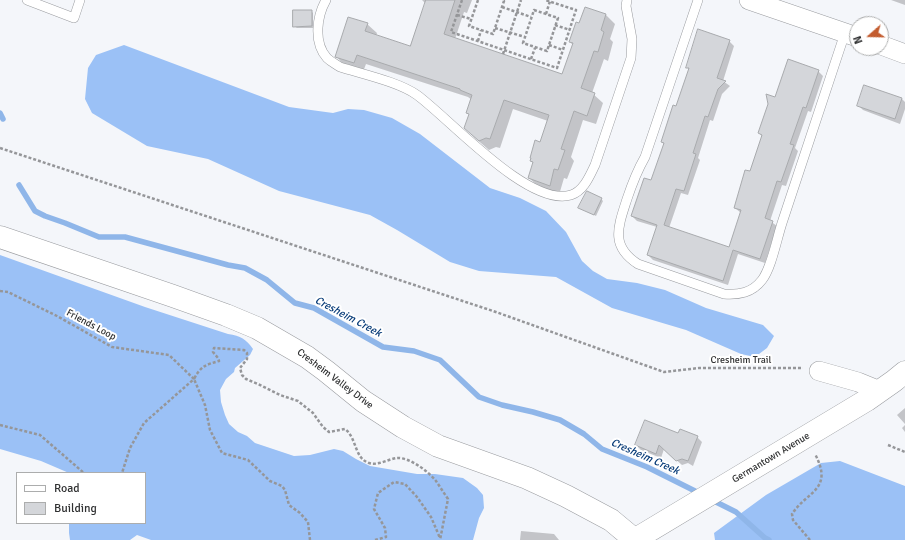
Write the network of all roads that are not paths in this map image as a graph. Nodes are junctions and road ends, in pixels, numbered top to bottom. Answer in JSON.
{"nodes":[{"id":1,"x":27,"y":0,"type":"edge"},
{"id":2,"x":80,"y":0,"type":"edge"},
{"id":3,"x":326,"y":0,"type":"edge"},
{"id":4,"x":627,"y":0,"type":"edge"},
{"id":5,"x":698,"y":0,"type":"edge"},
{"id":6,"x":749,"y":0,"type":"edge"},
{"id":7,"x":770,"y":3,"type":"edge"},
{"id":8,"x":849,"y":34,"type":"edge"},
{"id":9,"x":849,"y":41,"type":"edge"},
{"id":10,"x":889,"y":47,"type":"edge"},
{"id":11,"x":904,"y":50,"type":"edge"},
{"id":12,"x":0,"y":237,"type":"edge"},
{"id":13,"x":819,"y":371,"type":"road end"},
{"id":14,"x":905,"y":372,"type":"edge"},
{"id":15,"x":880,"y":391,"type":"junction"},
{"id":16,"x":635,"y":540,"type":"edge"}],
"edges":[{"from":1,"to":2,"type":"lane"},
{"from":3,"to":4,"type":"lane"},
{"from":5,"to":9,"type":"lane"},
{"from":6,"to":7,"type":"street"},
{"from":7,"to":8,"type":"street"},
{"from":10,"to":11,"type":"street"},
{"from":12,"to":16,"type":"main road","name":"Cresheim Valley Drive"},
{"from":13,"to":15,"type":"street"},
{"from":14,"to":15,"type":"main road","name":"Germantown Avenue"},
{"from":15,"to":16,"type":"main road","name":"Germantown Avenue"}]}
